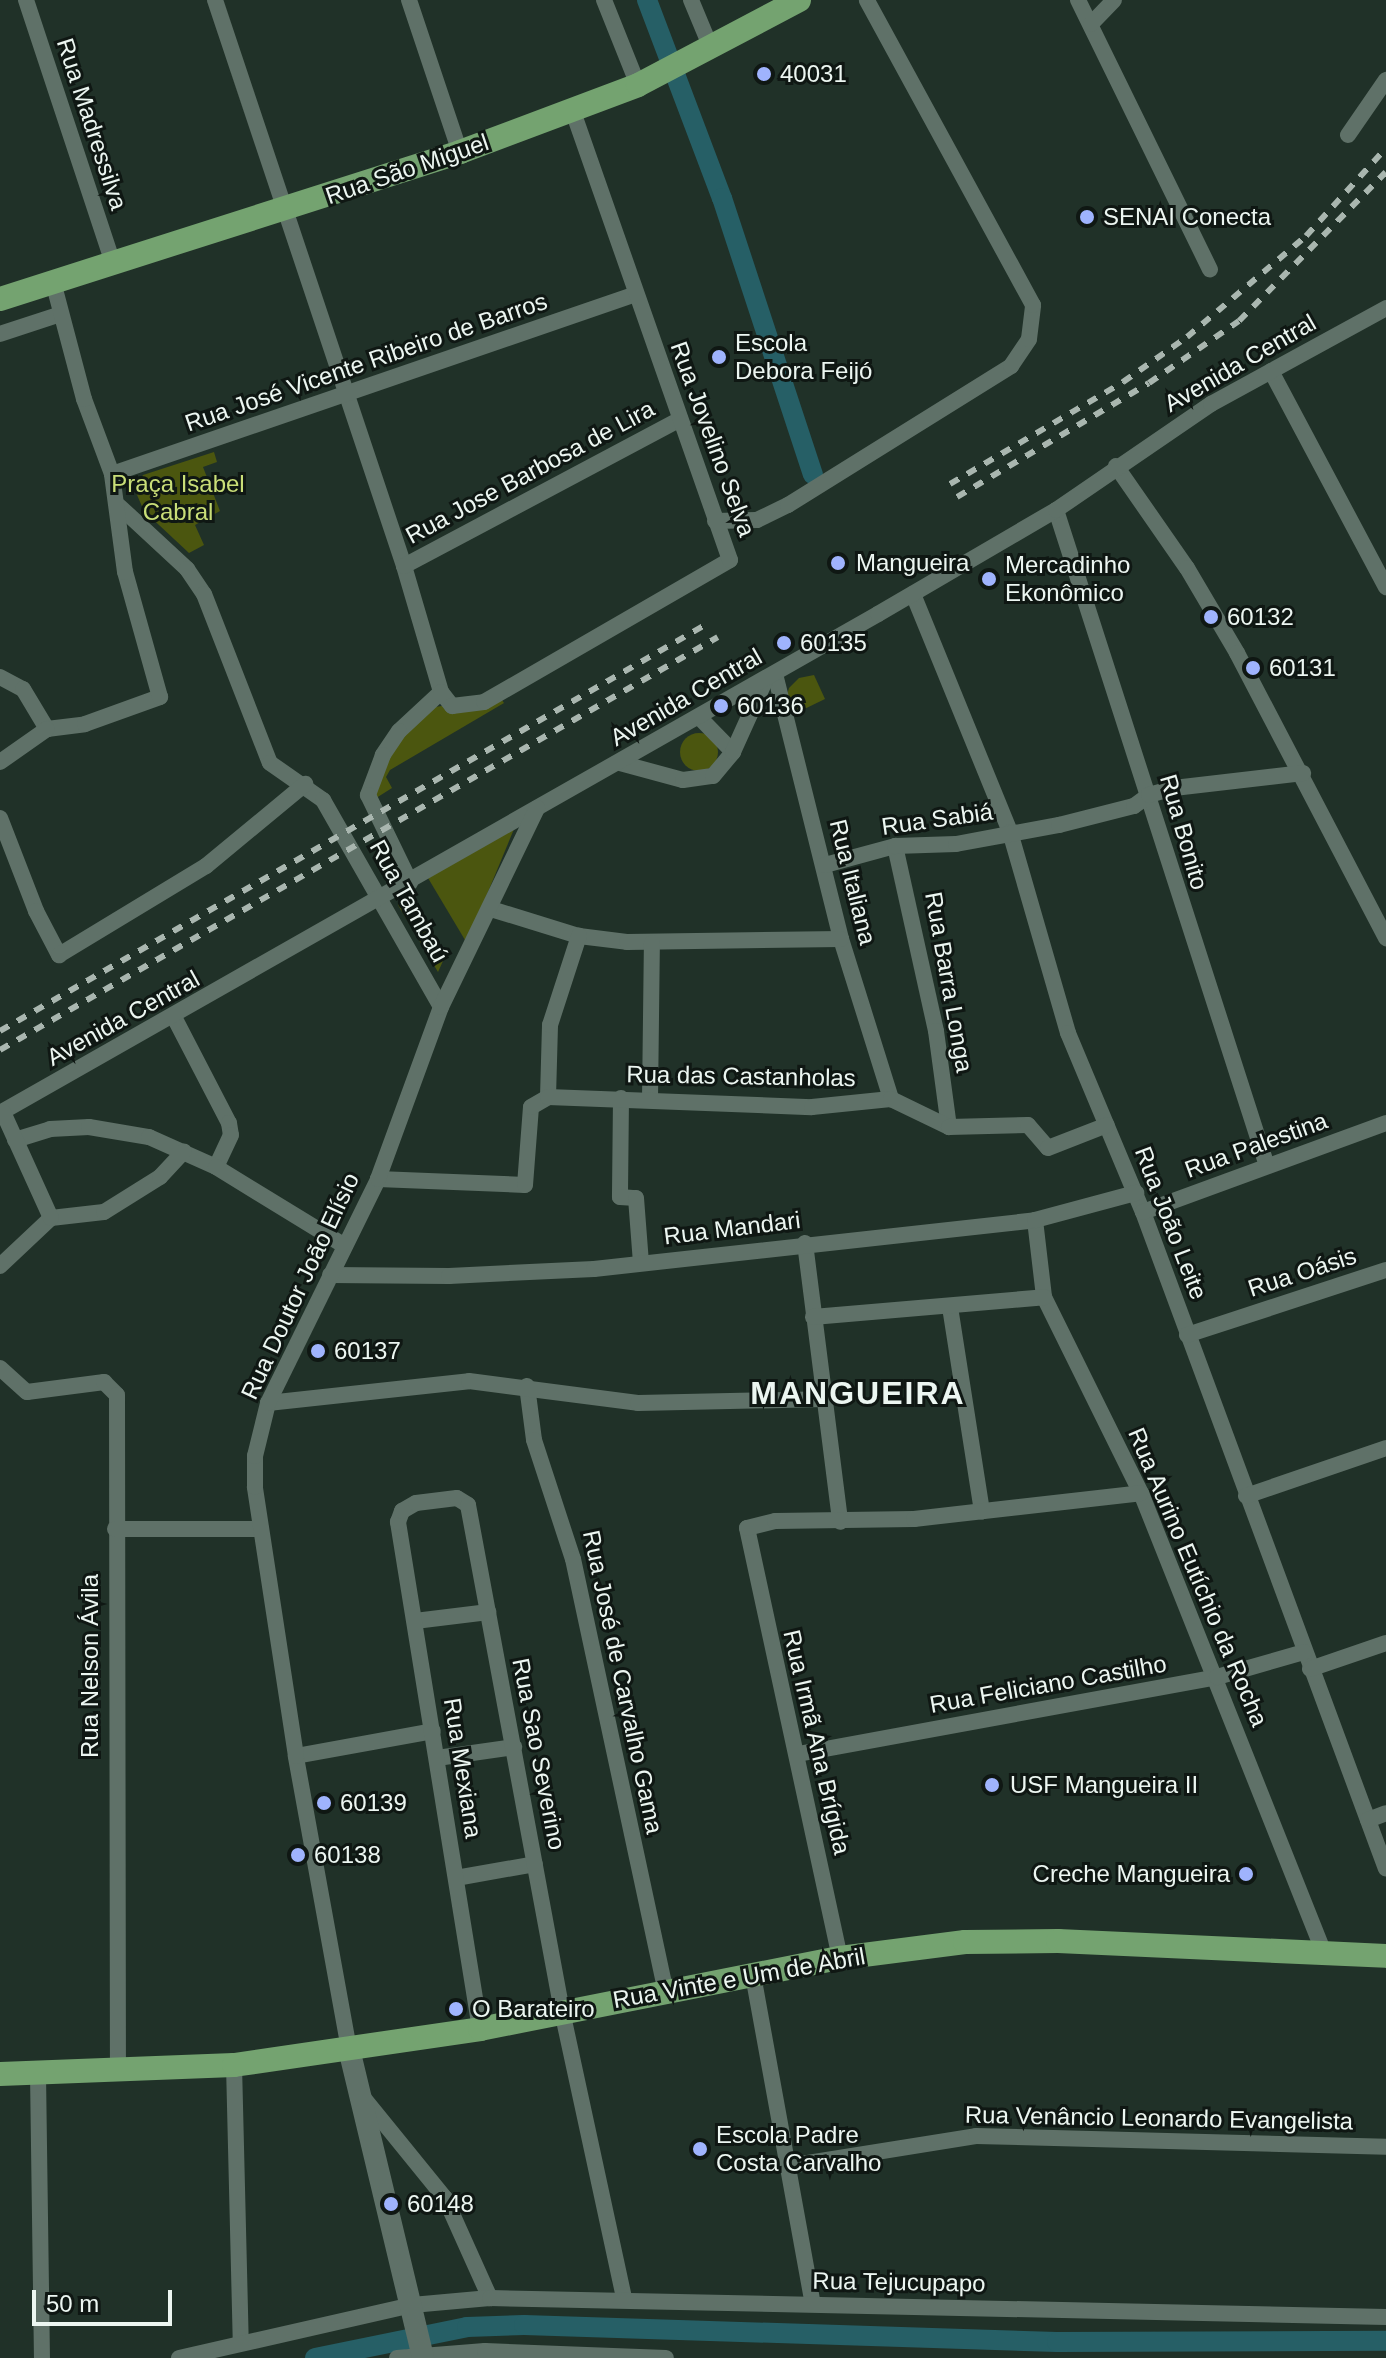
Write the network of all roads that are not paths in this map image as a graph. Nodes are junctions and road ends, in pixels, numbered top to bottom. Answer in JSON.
{"nodes":[{"id":1,"x":26,"y":0,"type":"edge"},
{"id":2,"x":215,"y":0,"type":"edge"},
{"id":3,"x":409,"y":0,"type":"edge"},
{"id":4,"x":604,"y":0,"type":"edge"},
{"id":5,"x":691,"y":0,"type":"edge"},
{"id":6,"x":799,"y":0,"type":"edge"},
{"id":7,"x":867,"y":0,"type":"edge"},
{"id":8,"x":1078,"y":0,"type":"edge"},
{"id":9,"x":1114,"y":0,"type":"edge"},
{"id":10,"x":1091,"y":24,"type":"junction"},
{"id":11,"x":711,"y":48,"type":"junction"},
{"id":12,"x":1386,"y":80,"type":"edge"},
{"id":13,"x":638,"y":85,"type":"junction"},
{"id":14,"x":572,"y":109,"type":"junction"},
{"id":15,"x":1348,"y":135,"type":"dead end"},
{"id":16,"x":460,"y":152,"type":"junction"},
{"id":17,"x":283,"y":212,"type":"junction"},
{"id":18,"x":113,"y":263,"type":"junction"},
{"id":19,"x":1210,"y":269,"type":"dead end"},
{"id":20,"x":53,"y":282,"type":"junction"},
{"id":21,"x":636,"y":294,"type":"junction"},
{"id":22,"x":0,"y":299,"type":"edge"},
{"id":23,"x":1386,"y":308,"type":"edge"},
{"id":24,"x":61,"y":314,"type":"junction"},
{"id":25,"x":0,"y":334,"type":"edge"},
{"id":26,"x":1271,"y":371,"type":"junction"},
{"id":27,"x":343,"y":395,"type":"junction"},
{"id":28,"x":679,"y":420,"type":"junction"},
{"id":29,"x":1116,"y":466,"type":"junction"},
{"id":30,"x":112,"y":474,"type":"junction"},
{"id":31,"x":119,"y":506,"type":"junction"},
{"id":32,"x":1056,"y":510,"type":"junction"},
{"id":33,"x":715,"y":521,"type":"junction"},
{"id":34,"x":404,"y":566,"type":"junction"},
{"id":35,"x":1386,"y":587,"type":"edge"},
{"id":36,"x":913,"y":594,"type":"junction"},
{"id":37,"x":771,"y":676,"type":"junction"},
{"id":38,"x":0,"y":677,"type":"edge"},
{"id":39,"x":441,"y":692,"type":"junction"},
{"id":40,"x":699,"y":717,"type":"junction"},
{"id":41,"x":47,"y":729,"type":"junction"},
{"id":42,"x":733,"y":752,"type":"junction"},
{"id":43,"x":0,"y":762,"type":"edge"},
{"id":44,"x":620,"y":763,"type":"junction"},
{"id":45,"x":1303,"y":773,"type":"junction"},
{"id":46,"x":305,"y":784,"type":"junction"},
{"id":47,"x":1149,"y":795,"type":"junction"},
{"id":48,"x":537,"y":808,"type":"junction"},
{"id":49,"x":0,"y":818,"type":"edge"},
{"id":50,"x":1010,"y":832,"type":"junction"},
{"id":51,"x":895,"y":846,"type":"junction"},
{"id":52,"x":825,"y":865,"type":"junction"},
{"id":53,"x":410,"y":882,"type":"junction"},
{"id":54,"x":379,"y":899,"type":"junction"},
{"id":55,"x":491,"y":909,"type":"junction"},
{"id":56,"x":579,"y":936,"type":"junction"},
{"id":57,"x":1386,"y":938,"type":"edge"},
{"id":58,"x":841,"y":939,"type":"junction"},
{"id":59,"x":652,"y":943,"type":"junction"},
{"id":60,"x":441,"y":1007,"type":"junction"},
{"id":61,"x":174,"y":1017,"type":"junction"},
{"id":62,"x":545,"y":1098,"type":"junction"},
{"id":63,"x":621,"y":1098,"type":"junction"},
{"id":64,"x":650,"y":1099,"type":"junction"},
{"id":65,"x":891,"y":1099,"type":"junction"},
{"id":66,"x":1,"y":1113,"type":"edge"},
{"id":67,"x":1386,"y":1123,"type":"edge"},
{"id":68,"x":1107,"y":1125,"type":"junction"},
{"id":69,"x":949,"y":1127,"type":"junction"},
{"id":70,"x":15,"y":1140,"type":"junction"},
{"id":71,"x":184,"y":1151,"type":"junction"},
{"id":72,"x":1267,"y":1166,"type":"junction"},
{"id":73,"x":216,"y":1167,"type":"junction"},
{"id":74,"x":378,"y":1179,"type":"junction"},
{"id":75,"x":1136,"y":1193,"type":"junction"},
{"id":76,"x":1143,"y":1212,"type":"junction"},
{"id":77,"x":51,"y":1218,"type":"junction"},
{"id":78,"x":1035,"y":1220,"type":"junction"},
{"id":79,"x":805,"y":1243,"type":"junction"},
{"id":80,"x":345,"y":1246,"type":"junction"},
{"id":81,"x":641,"y":1263,"type":"junction"},
{"id":82,"x":0,"y":1266,"type":"edge"},
{"id":83,"x":1386,"y":1270,"type":"edge"},
{"id":84,"x":330,"y":1275,"type":"junction"},
{"id":85,"x":1044,"y":1297,"type":"junction"},
{"id":86,"x":950,"y":1307,"type":"junction"},
{"id":87,"x":813,"y":1317,"type":"junction"},
{"id":88,"x":1187,"y":1335,"type":"junction"},
{"id":89,"x":0,"y":1368,"type":"edge"},
{"id":90,"x":527,"y":1386,"type":"junction"},
{"id":91,"x":823,"y":1399,"type":"junction"},
{"id":92,"x":268,"y":1403,"type":"junction"},
{"id":93,"x":1386,"y":1448,"type":"edge"},
{"id":94,"x":1141,"y":1493,"type":"junction"},
{"id":95,"x":1246,"y":1496,"type":"junction"},
{"id":96,"x":468,"y":1505,"type":"joint"},
{"id":97,"x":982,"y":1512,"type":"junction"},
{"id":98,"x":840,"y":1522,"type":"junction"},
{"id":99,"x":115,"y":1529,"type":"junction"},
{"id":100,"x":261,"y":1529,"type":"junction"},
{"id":101,"x":488,"y":1612,"type":"junction"},
{"id":102,"x":415,"y":1621,"type":"junction"},
{"id":103,"x":1386,"y":1643,"type":"edge"},
{"id":104,"x":1304,"y":1652,"type":"junction"},
{"id":105,"x":1310,"y":1669,"type":"junction"},
{"id":106,"x":1217,"y":1677,"type":"junction"},
{"id":107,"x":433,"y":1731,"type":"junction"},
{"id":108,"x":514,"y":1747,"type":"junction"},
{"id":109,"x":798,"y":1754,"type":"junction"},
{"id":110,"x":296,"y":1756,"type":"junction"},
{"id":111,"x":437,"y":1758,"type":"junction"},
{"id":112,"x":1386,"y":1813,"type":"edge"},
{"id":113,"x":1368,"y":1820,"type":"junction"},
{"id":114,"x":535,"y":1864,"type":"junction"},
{"id":115,"x":1386,"y":1869,"type":"edge"},
{"id":116,"x":456,"y":1878,"type":"junction"},
{"id":117,"x":1324,"y":1952,"type":"junction"},
{"id":118,"x":1386,"y":1956,"type":"edge"},
{"id":119,"x":840,"y":1958,"type":"junction"},
{"id":120,"x":753,"y":1975,"type":"junction"},
{"id":121,"x":666,"y":1991,"type":"junction"},
{"id":122,"x":562,"y":2011,"type":"junction"},
{"id":123,"x":480,"y":2029,"type":"junction"},
{"id":124,"x":349,"y":2049,"type":"junction"},
{"id":125,"x":234,"y":2065,"type":"junction"},
{"id":126,"x":118,"y":2071,"type":"junction"},
{"id":127,"x":0,"y":2074,"type":"edge"},
{"id":128,"x":38,"y":2074,"type":"junction"},
{"id":129,"x":362,"y":2096,"type":"junction"},
{"id":130,"x":1386,"y":2147,"type":"edge"},
{"id":131,"x":789,"y":2166,"type":"junction"},
{"id":132,"x":490,"y":2298,"type":"junction"},
{"id":133,"x":624,"y":2298,"type":"junction"},
{"id":134,"x":813,"y":2304,"type":"junction"},
{"id":135,"x":413,"y":2309,"type":"junction"},
{"id":136,"x":1386,"y":2317,"type":"edge"},
{"id":137,"x":241,"y":2343,"type":"junction"},
{"id":138,"x":422,"y":2353,"type":"edge"},
{"id":139,"x":535,"y":2356,"type":"edge"},
{"id":140,"x":42,"y":2358,"type":"edge"},
{"id":141,"x":179,"y":2358,"type":"edge"},
{"id":142,"x":397,"y":2358,"type":"edge"},
{"id":143,"x":666,"y":2358,"type":"edge"}],
"edges":[{"from":1,"to":18,"type":"street","name":"Rua Madressilva"},
{"from":2,"to":17,"type":"street"},
{"from":3,"to":16,"type":"street"},
{"from":4,"to":13,"type":"street"},
{"from":5,"to":11,"type":"street"},
{"from":6,"to":11,"type":"main road","name":"Rua São Miguel"},
{"from":7,"to":33,"type":"street"},
{"from":8,"to":10,"type":"street"},
{"from":9,"to":10,"type":"street"},
{"from":10,"to":19,"type":"street"},
{"from":11,"to":13,"type":"main road","name":"Rua São Miguel"},
{"from":12,"to":15,"type":"street"},
{"from":13,"to":14,"type":"main road","name":"Rua São Miguel"},
{"from":14,"to":16,"type":"main road","name":"Rua São Miguel"},
{"from":14,"to":21,"type":"street","name":"Rua Jovelino Selva"},
{"from":16,"to":17,"type":"main road","name":"Rua São Miguel"},
{"from":17,"to":18,"type":"main road","name":"Rua São Miguel"},
{"from":17,"to":27,"type":"street"},
{"from":18,"to":20,"type":"main road","name":"Rua São Miguel"},
{"from":20,"to":22,"type":"main road","name":"Rua São Miguel"},
{"from":20,"to":24,"type":"street"},
{"from":21,"to":27,"type":"street","name":"Rua José Vicente Ribeiro de Barros"},
{"from":21,"to":28,"type":"street","name":"Rua Jovelino Selva"},
{"from":23,"to":26,"type":"street","name":"Avenida Central"},
{"from":24,"to":25,"type":"street"},
{"from":24,"to":30,"type":"street"},
{"from":26,"to":29,"type":"street","name":"Avenida Central"},
{"from":26,"to":35,"type":"street"},
{"from":27,"to":30,"type":"street","name":"Rua José Vicente Ribeiro de Barros"},
{"from":27,"to":34,"type":"street"},
{"from":28,"to":33,"type":"street","name":"Rua Jovelino Selva"},
{"from":28,"to":34,"type":"street","name":"Rua Jose Barbosa de Lira"},
{"from":29,"to":32,"type":"street","name":"Avenida Central"},
{"from":29,"to":45,"type":"street"},
{"from":30,"to":31,"type":"street"},
{"from":31,"to":41,"type":"street"},
{"from":31,"to":46,"type":"street","name":"Rua Tambaú"},
{"from":32,"to":36,"type":"street","name":"Avenida Central"},
{"from":32,"to":47,"type":"street","name":"Rua Bonito"},
{"from":33,"to":39,"type":"street","name":"Rua Jovelino Selva"},
{"from":34,"to":39,"type":"street"},
{"from":36,"to":37,"type":"street","name":"Avenida Central"},
{"from":36,"to":50,"type":"street","name":"Rua João Leite"},
{"from":37,"to":40,"type":"street","name":"Avenida Central"},
{"from":37,"to":42,"type":"street"},
{"from":37,"to":52,"type":"street","name":"Rua Italiana"},
{"from":38,"to":41,"type":"street"},
{"from":39,"to":53,"type":"street"},
{"from":40,"to":42,"type":"street"},
{"from":40,"to":44,"type":"street","name":"Avenida Central"},
{"from":41,"to":43,"type":"street"},
{"from":42,"to":44,"type":"street"},
{"from":44,"to":48,"type":"street","name":"Avenida Central"},
{"from":45,"to":47,"type":"street","name":"Rua Sabiá"},
{"from":45,"to":57,"type":"street"},
{"from":46,"to":49,"type":"street"},
{"from":46,"to":54,"type":"street","name":"Rua Tambaú"},
{"from":47,"to":50,"type":"street","name":"Rua Sabiá"},
{"from":47,"to":72,"type":"street","name":"Rua Bonito"},
{"from":48,"to":53,"type":"street","name":"Avenida Central"},
{"from":48,"to":55,"type":"street","name":"Rua Doutor João Elísio"},
{"from":50,"to":51,"type":"street","name":"Rua Sabiá"},
{"from":50,"to":68,"type":"street","name":"Rua João Leite"},
{"from":51,"to":52,"type":"street","name":"Rua Sabiá"},
{"from":51,"to":69,"type":"street","name":"Rua Barra Longa"},
{"from":52,"to":58,"type":"street","name":"Rua Italiana"},
{"from":53,"to":54,"type":"street","name":"Avenida Central"},
{"from":54,"to":60,"type":"street","name":"Rua Tambaú"},
{"from":54,"to":61,"type":"street","name":"Avenida Central"},
{"from":55,"to":56,"type":"street"},
{"from":55,"to":60,"type":"street","name":"Rua Doutor João Elísio"},
{"from":56,"to":59,"type":"street"},
{"from":56,"to":62,"type":"street"},
{"from":58,"to":59,"type":"street"},
{"from":58,"to":65,"type":"street","name":"Rua Italiana"},
{"from":59,"to":64,"type":"street"},
{"from":60,"to":74,"type":"street","name":"Rua Doutor João Elísio"},
{"from":61,"to":66,"type":"street","name":"Avenida Central"},
{"from":61,"to":73,"type":"street"},
{"from":62,"to":63,"type":"street","name":"Rua das Castanholas"},
{"from":62,"to":74,"type":"street"},
{"from":63,"to":64,"type":"street","name":"Rua das Castanholas"},
{"from":63,"to":81,"type":"street"},
{"from":64,"to":65,"type":"street","name":"Rua das Castanholas"},
{"from":65,"to":69,"type":"street"},
{"from":66,"to":70,"type":"street"},
{"from":67,"to":72,"type":"street","name":"Rua Palestina"},
{"from":68,"to":69,"type":"street"},
{"from":68,"to":75,"type":"street","name":"Rua João Leite"},
{"from":70,"to":71,"type":"street"},
{"from":70,"to":77,"type":"street"},
{"from":71,"to":73,"type":"street"},
{"from":71,"to":77,"type":"street"},
{"from":72,"to":76,"type":"street","name":"Rua Palestina"},
{"from":73,"to":80,"type":"street"},
{"from":74,"to":80,"type":"street","name":"Rua Doutor João Elísio"},
{"from":75,"to":76,"type":"street","name":"Rua João Leite"},
{"from":75,"to":78,"type":"street","name":"Rua Mandari"},
{"from":76,"to":88,"type":"street","name":"Rua João Leite"},
{"from":77,"to":82,"type":"street"},
{"from":78,"to":79,"type":"street","name":"Rua Mandari"},
{"from":78,"to":85,"type":"street","name":"Rua Aurino Eutíchio da Rocha"},
{"from":79,"to":81,"type":"street","name":"Rua Mandari"},
{"from":79,"to":87,"type":"street"},
{"from":80,"to":84,"type":"street","name":"Rua Doutor João Elísio"},
{"from":81,"to":84,"type":"street","name":"Rua Mandari"},
{"from":83,"to":88,"type":"street","name":"Rua Oásis"},
{"from":84,"to":92,"type":"street","name":"Rua Doutor João Elísio"},
{"from":85,"to":86,"type":"street"},
{"from":85,"to":94,"type":"street","name":"Rua Aurino Eutíchio da Rocha"},
{"from":86,"to":87,"type":"street"},
{"from":86,"to":97,"type":"street"},
{"from":87,"to":91,"type":"street"},
{"from":88,"to":95,"type":"street","name":"Rua João Leite"},
{"from":89,"to":99,"type":"street","name":"Rua Nelson Ávila"},
{"from":90,"to":91,"type":"street"},
{"from":90,"to":92,"type":"street"},
{"from":90,"to":121,"type":"street","name":"Rua José de Carvalho Gama"},
{"from":91,"to":98,"type":"street"},
{"from":92,"to":100,"type":"street","name":"Rua Doutor João Elísio"},
{"from":93,"to":95,"type":"street"},
{"from":94,"to":97,"type":"street"},
{"from":94,"to":106,"type":"street","name":"Rua Aurino Eutíchio da Rocha"},
{"from":95,"to":104,"type":"street","name":"Rua João Leite"},
{"from":96,"to":101,"type":"street","name":"Rua Sao Severino"},
{"from":96,"to":102,"type":"street","name":"Rua Mexiana"},
{"from":97,"to":98,"type":"street"},
{"from":98,"to":109,"type":"street","name":"Rua Irmã Ana Brígida"},
{"from":99,"to":100,"type":"street"},
{"from":99,"to":126,"type":"street","name":"Rua Nelson Ávila"},
{"from":100,"to":110,"type":"street","name":"Rua Doutor João Elísio"},
{"from":101,"to":102,"type":"street"},
{"from":101,"to":108,"type":"street","name":"Rua Sao Severino"},
{"from":102,"to":107,"type":"street","name":"Rua Mexiana"},
{"from":103,"to":105,"type":"street"},
{"from":104,"to":105,"type":"street","name":"Rua João Leite"},
{"from":104,"to":106,"type":"street","name":"Rua Feliciano Castilho"},
{"from":105,"to":113,"type":"street","name":"Rua João Leite"},
{"from":106,"to":109,"type":"street","name":"Rua Feliciano Castilho"},
{"from":106,"to":117,"type":"street","name":"Rua Aurino Eutíchio da Rocha"},
{"from":107,"to":110,"type":"street"},
{"from":107,"to":111,"type":"street","name":"Rua Mexiana"},
{"from":108,"to":111,"type":"street"},
{"from":108,"to":114,"type":"street","name":"Rua Sao Severino"},
{"from":109,"to":119,"type":"street","name":"Rua Irmã Ana Brígida"},
{"from":110,"to":124,"type":"street","name":"Rua Doutor João Elísio"},
{"from":111,"to":116,"type":"street","name":"Rua Mexiana"},
{"from":112,"to":113,"type":"street"},
{"from":113,"to":115,"type":"street","name":"Rua João Leite"},
{"from":114,"to":116,"type":"street"},
{"from":114,"to":122,"type":"street","name":"Rua Sao Severino"},
{"from":116,"to":123,"type":"street","name":"Rua Mexiana"},
{"from":117,"to":118,"type":"main road","name":"Rua Vinte e Um de Abril"},
{"from":117,"to":119,"type":"main road","name":"Rua Vinte e Um de Abril"},
{"from":119,"to":120,"type":"main road","name":"Rua Vinte e Um de Abril"},
{"from":120,"to":121,"type":"main road","name":"Rua Vinte e Um de Abril"},
{"from":120,"to":131,"type":"street"},
{"from":121,"to":122,"type":"main road","name":"Rua Vinte e Um de Abril"},
{"from":122,"to":123,"type":"main road","name":"Rua Vinte e Um de Abril"},
{"from":122,"to":133,"type":"street","name":"Rua Sao Severino"},
{"from":123,"to":124,"type":"main road","name":"Rua Vinte e Um de Abril"},
{"from":124,"to":125,"type":"main road","name":"Rua Vinte e Um de Abril"},
{"from":124,"to":129,"type":"main road"},
{"from":125,"to":126,"type":"main road","name":"Rua Vinte e Um de Abril"},
{"from":125,"to":137,"type":"street"},
{"from":126,"to":128,"type":"main road","name":"Rua Vinte e Um de Abril"},
{"from":127,"to":128,"type":"main road","name":"Rua Vinte e Um de Abril"},
{"from":128,"to":140,"type":"street"},
{"from":129,"to":132,"type":"street"},
{"from":129,"to":135,"type":"main road"},
{"from":130,"to":131,"type":"street","name":"Rua Venâncio Leonardo Evangelista"},
{"from":131,"to":134,"type":"street"},
{"from":132,"to":133,"type":"street","name":"Rua Tejucupapo"},
{"from":132,"to":135,"type":"street","name":"Rua Tejucupapo"},
{"from":133,"to":134,"type":"street","name":"Rua Tejucupapo"},
{"from":134,"to":136,"type":"street","name":"Rua Tejucupapo"},
{"from":135,"to":137,"type":"street","name":"Rua Tejucupapo"},
{"from":135,"to":138,"type":"main road"},
{"from":137,"to":141,"type":"street","name":"Rua Tejucupapo"},
{"from":138,"to":139,"type":"street"},
{"from":138,"to":142,"type":"street"},
{"from":139,"to":143,"type":"street"}]}
